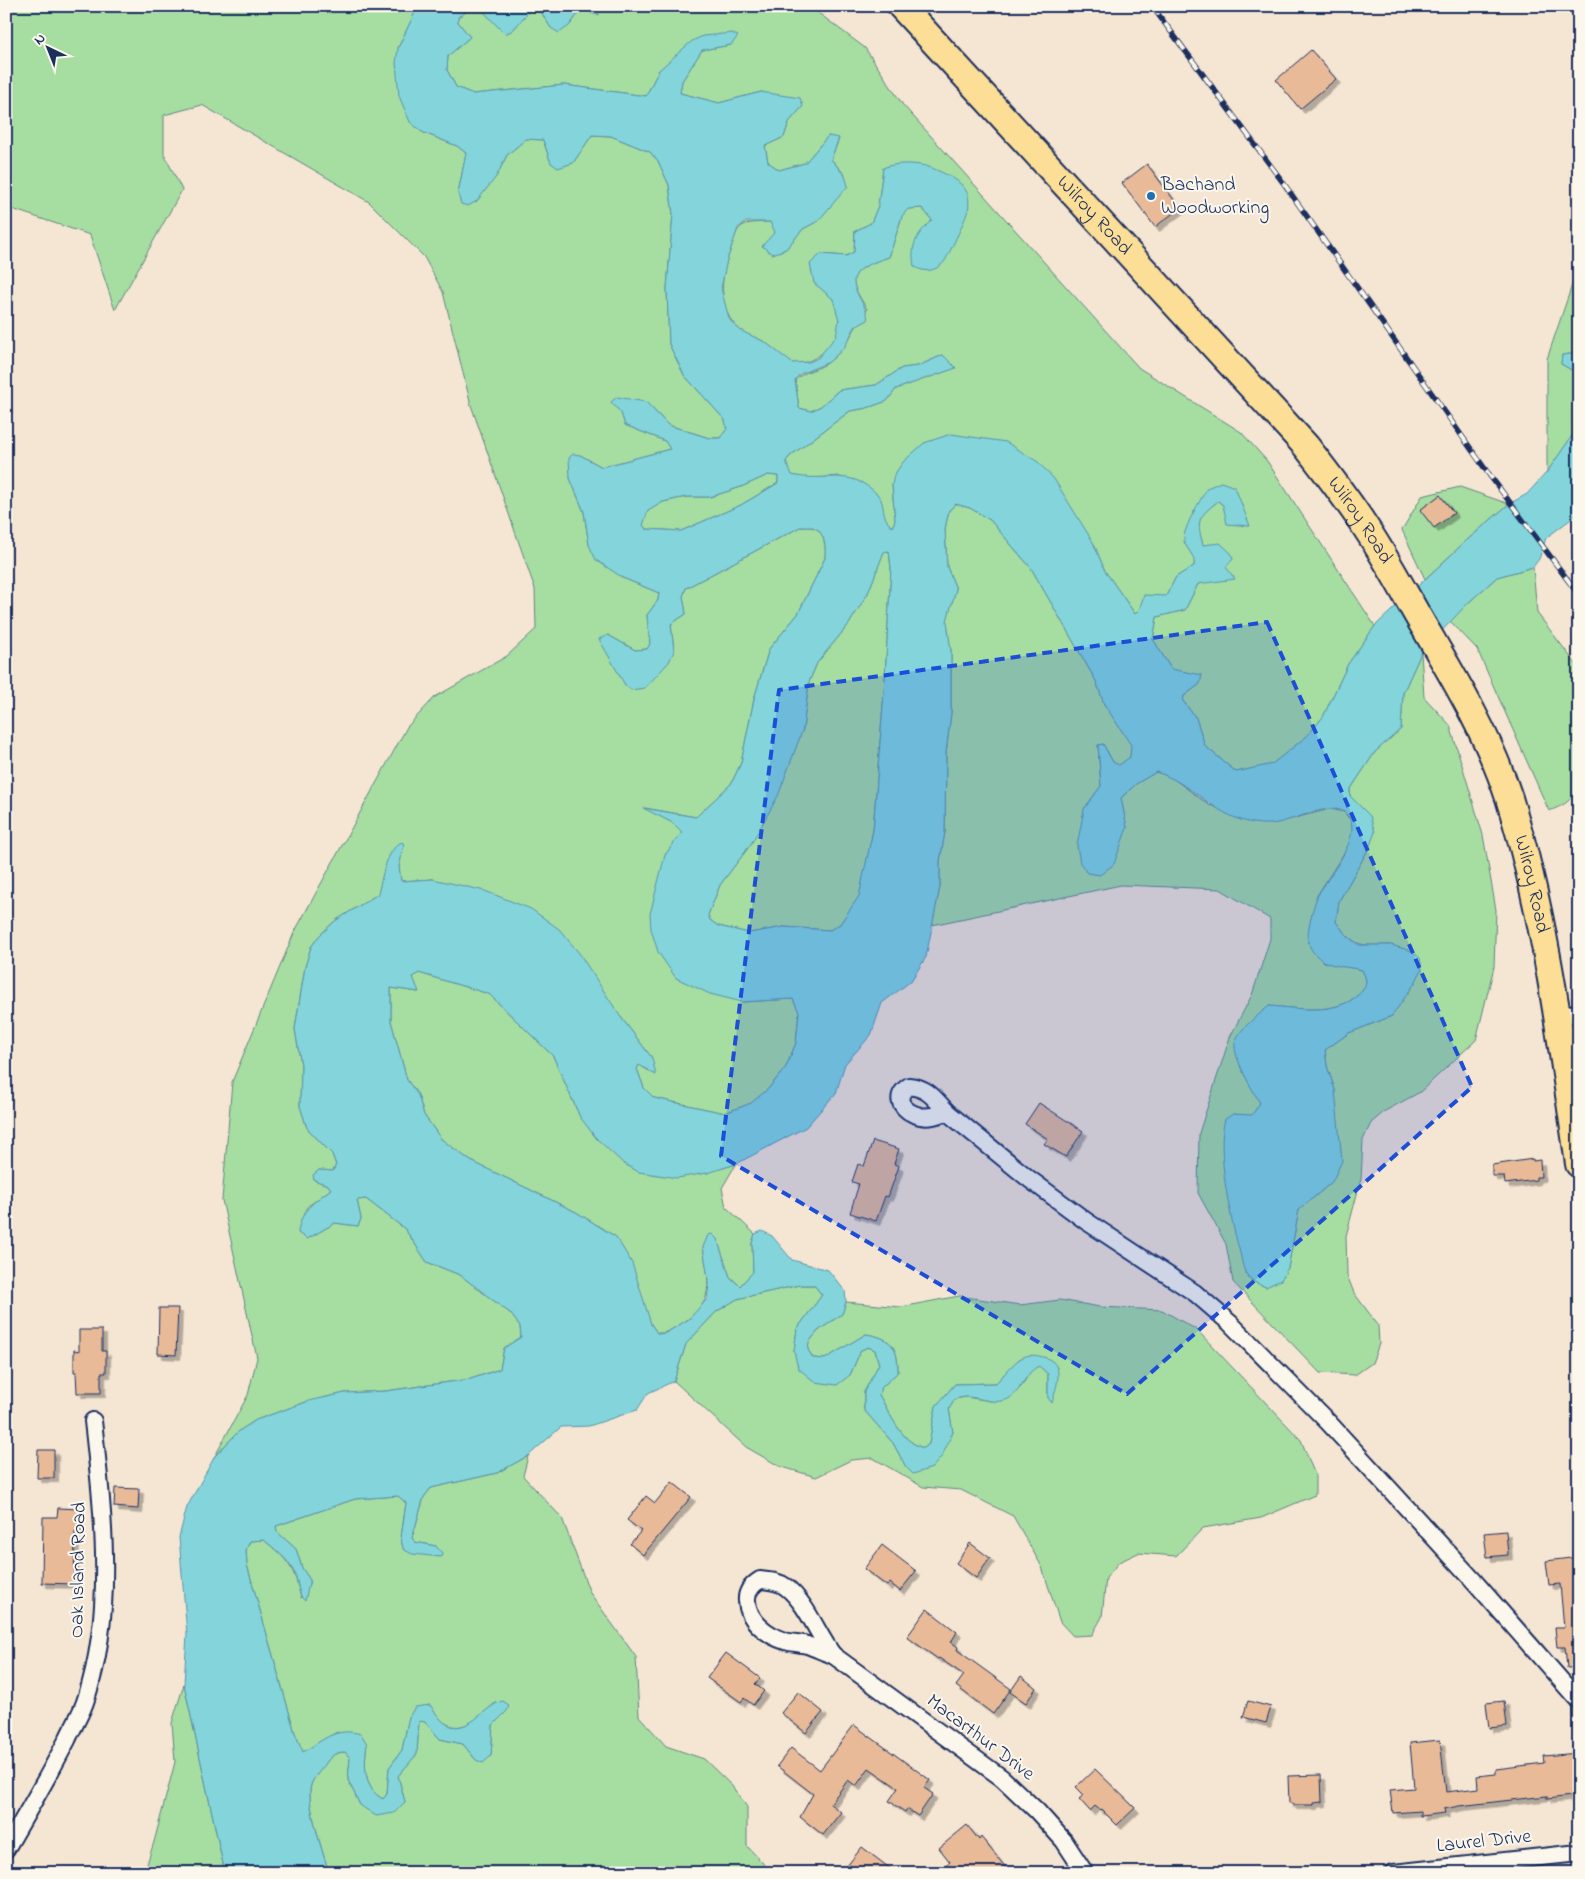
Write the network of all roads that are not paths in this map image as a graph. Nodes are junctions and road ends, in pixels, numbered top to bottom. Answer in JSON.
{"nodes":[{"id":1,"x":901,"y":6,"type":"edge"},
{"id":2,"x":1568,"y":1014,"type":"edge"},
{"id":3,"x":947,"y":1112,"type":"dead end"},
{"id":4,"x":1579,"y":1164,"type":"edge"},
{"id":5,"x":93,"y":1421,"type":"dead end"},
{"id":6,"x":833,"y":1655,"type":"junction"},
{"id":7,"x":1579,"y":1702,"type":"edge"},
{"id":8,"x":6,"y":1849,"type":"edge"},
{"id":9,"x":1579,"y":1852,"type":"edge"},
{"id":10,"x":1085,"y":1873,"type":"edge"},
{"id":11,"x":1393,"y":1873,"type":"edge"}],
"edges":[{"from":1,"to":2,"type":"main road","name":"Wilroy Road"},
{"from":2,"to":4,"type":"main road","name":"Wilroy Road"},
{"from":3,"to":7,"type":"street"},
{"from":5,"to":8,"type":"street","name":"Oak Island Road"},
{"from":6,"to":6,"type":"street","name":"Macarthur Drive"},
{"from":6,"to":10,"type":"street","name":"Macarthur Drive"},
{"from":9,"to":11,"type":"street","name":"Laurel Drive"}]}
